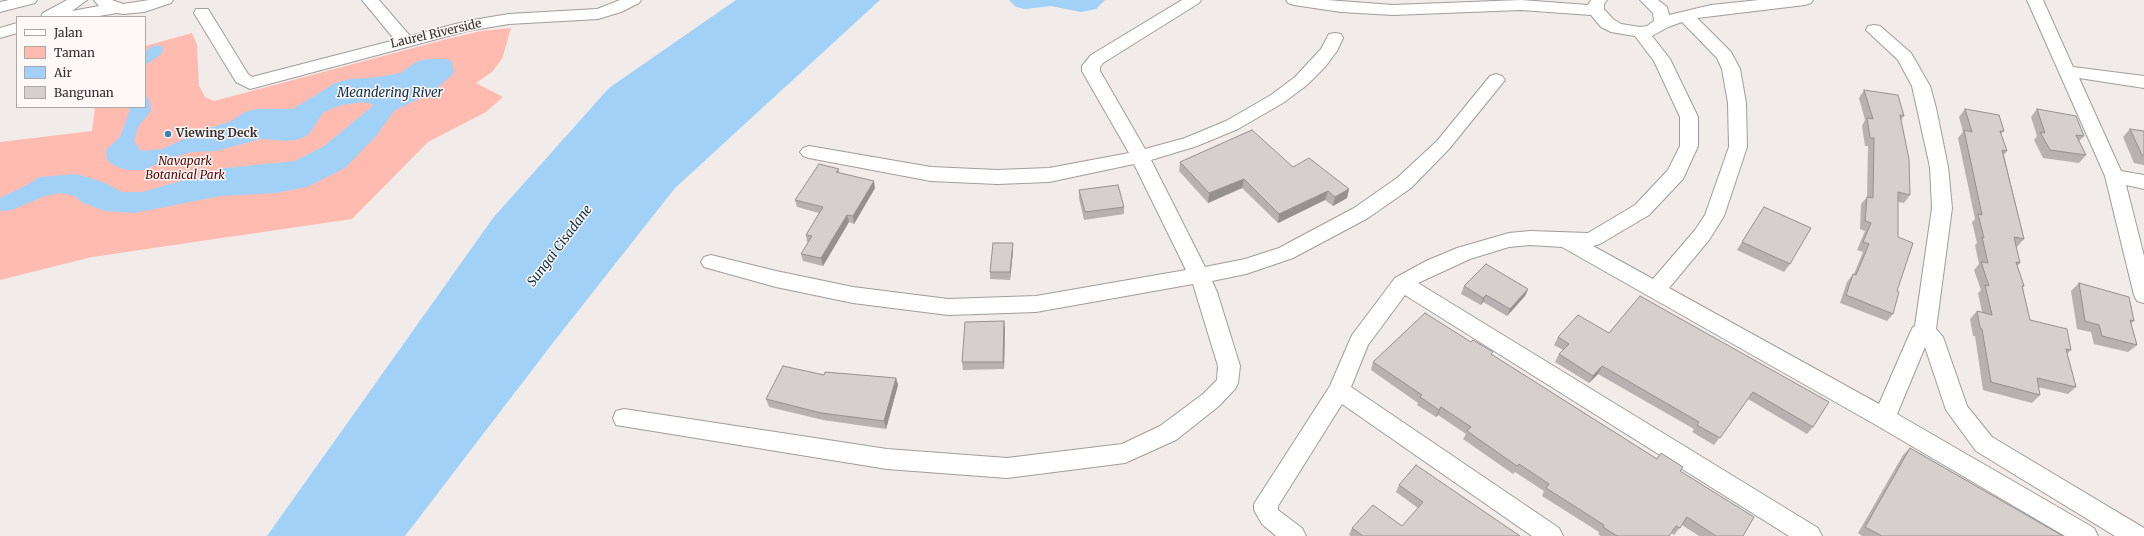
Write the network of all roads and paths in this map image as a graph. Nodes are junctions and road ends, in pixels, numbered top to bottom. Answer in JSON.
{"nodes":[{"id":1,"x":29,"y":0,"type":"edge"},
{"id":2,"x":79,"y":0,"type":"edge"},
{"id":3,"x":165,"y":0,"type":"edge"},
{"id":4,"x":370,"y":0,"type":"edge"},
{"id":5,"x":549,"y":0,"type":"edge"},
{"id":6,"x":633,"y":0,"type":"edge"},
{"id":7,"x":1193,"y":0,"type":"edge"},
{"id":8,"x":1294,"y":0,"type":"edge"},
{"id":9,"x":1648,"y":0,"type":"edge"},
{"id":10,"x":1805,"y":0,"type":"edge"},
{"id":11,"x":2035,"y":0,"type":"edge"},
{"id":12,"x":109,"y":4,"type":"edge"},
{"id":13,"x":1597,"y":5,"type":"edge"},
{"id":14,"x":0,"y":7,"type":"edge"},
{"id":15,"x":202,"y":13,"type":"dead end"},
{"id":16,"x":1686,"y":15,"type":"junction"},
{"id":17,"x":51,"y":16,"type":"edge"},
{"id":18,"x":69,"y":16,"type":"edge"},
{"id":19,"x":565,"y":16,"type":"junction"},
{"id":20,"x":1662,"y":23,"type":"junction"},
{"id":21,"x":16,"y":28,"type":"edge"},
{"id":22,"x":1874,"y":30,"type":"dead end"},
{"id":23,"x":1640,"y":32,"type":"junction"},
{"id":24,"x":0,"y":33,"type":"edge"},
{"id":25,"x":1335,"y":38,"type":"dead end"},
{"id":26,"x":405,"y":40,"type":"junction"},
{"id":27,"x":2066,"y":71,"type":"junction"},
{"id":28,"x":1496,"y":80,"type":"dead end"},
{"id":29,"x":2144,"y":82,"type":"edge"},
{"id":30,"x":810,"y":152,"type":"dead end"},
{"id":31,"x":1140,"y":157,"type":"junction"},
{"id":32,"x":2114,"y":176,"type":"junction"},
{"id":33,"x":2144,"y":182,"type":"edge"},
{"id":34,"x":1565,"y":240,"type":"junction"},
{"id":35,"x":711,"y":262,"type":"dead end"},
{"id":36,"x":1198,"y":276,"type":"junction"},
{"id":37,"x":1402,"y":283,"type":"junction"},
{"id":38,"x":1655,"y":290,"type":"junction"},
{"id":39,"x":2144,"y":296,"type":"edge"},
{"id":40,"x":1925,"y":332,"type":"junction"},
{"id":41,"x":1339,"y":390,"type":"junction"},
{"id":42,"x":624,"y":418,"type":"dead end"},
{"id":43,"x":1884,"y":418,"type":"junction"},
{"id":44,"x":1294,"y":536,"type":"edge"},
{"id":45,"x":1551,"y":536,"type":"edge"},
{"id":46,"x":1810,"y":536,"type":"edge"},
{"id":47,"x":2086,"y":536,"type":"edge"},
{"id":48,"x":2136,"y":536,"type":"edge"}],
"edges":[{"from":1,"to":14,"type":"street"},
{"from":2,"to":17,"type":"street"},
{"from":3,"to":12,"type":"street"},
{"from":4,"to":26,"type":"street"},
{"from":5,"to":19,"type":"street"},
{"from":6,"to":19,"type":"street","name":"Laurel Riverside"},
{"from":7,"to":31,"type":"street"},
{"from":8,"to":13,"type":"street"},
{"from":9,"to":20,"type":"street"},
{"from":10,"to":16,"type":"street"},
{"from":11,"to":27,"type":"street"},
{"from":12,"to":18,"type":"street"},
{"from":13,"to":23,"type":"street"},
{"from":15,"to":26,"type":"street","name":"Laurel Riverside"},
{"from":16,"to":20,"type":"street"},
{"from":16,"to":38,"type":"street"},
{"from":19,"to":26,"type":"street","name":"Laurel Riverside"},
{"from":20,"to":23,"type":"street"},
{"from":21,"to":24,"type":"street"},
{"from":22,"to":40,"type":"street"},
{"from":23,"to":34,"type":"street"},
{"from":25,"to":31,"type":"street"},
{"from":27,"to":29,"type":"street"},
{"from":27,"to":32,"type":"street"},
{"from":28,"to":36,"type":"street"},
{"from":30,"to":31,"type":"street"},
{"from":31,"to":36,"type":"street"},
{"from":32,"to":33,"type":"street"},
{"from":32,"to":39,"type":"street"},
{"from":34,"to":37,"type":"street"},
{"from":34,"to":38,"type":"street"},
{"from":35,"to":36,"type":"street"},
{"from":36,"to":42,"type":"street"},
{"from":37,"to":41,"type":"street"},
{"from":37,"to":46,"type":"street"},
{"from":38,"to":43,"type":"street"},
{"from":40,"to":43,"type":"street"},
{"from":40,"to":48,"type":"street"},
{"from":41,"to":44,"type":"street"},
{"from":41,"to":45,"type":"street"},
{"from":43,"to":47,"type":"street"}]}
